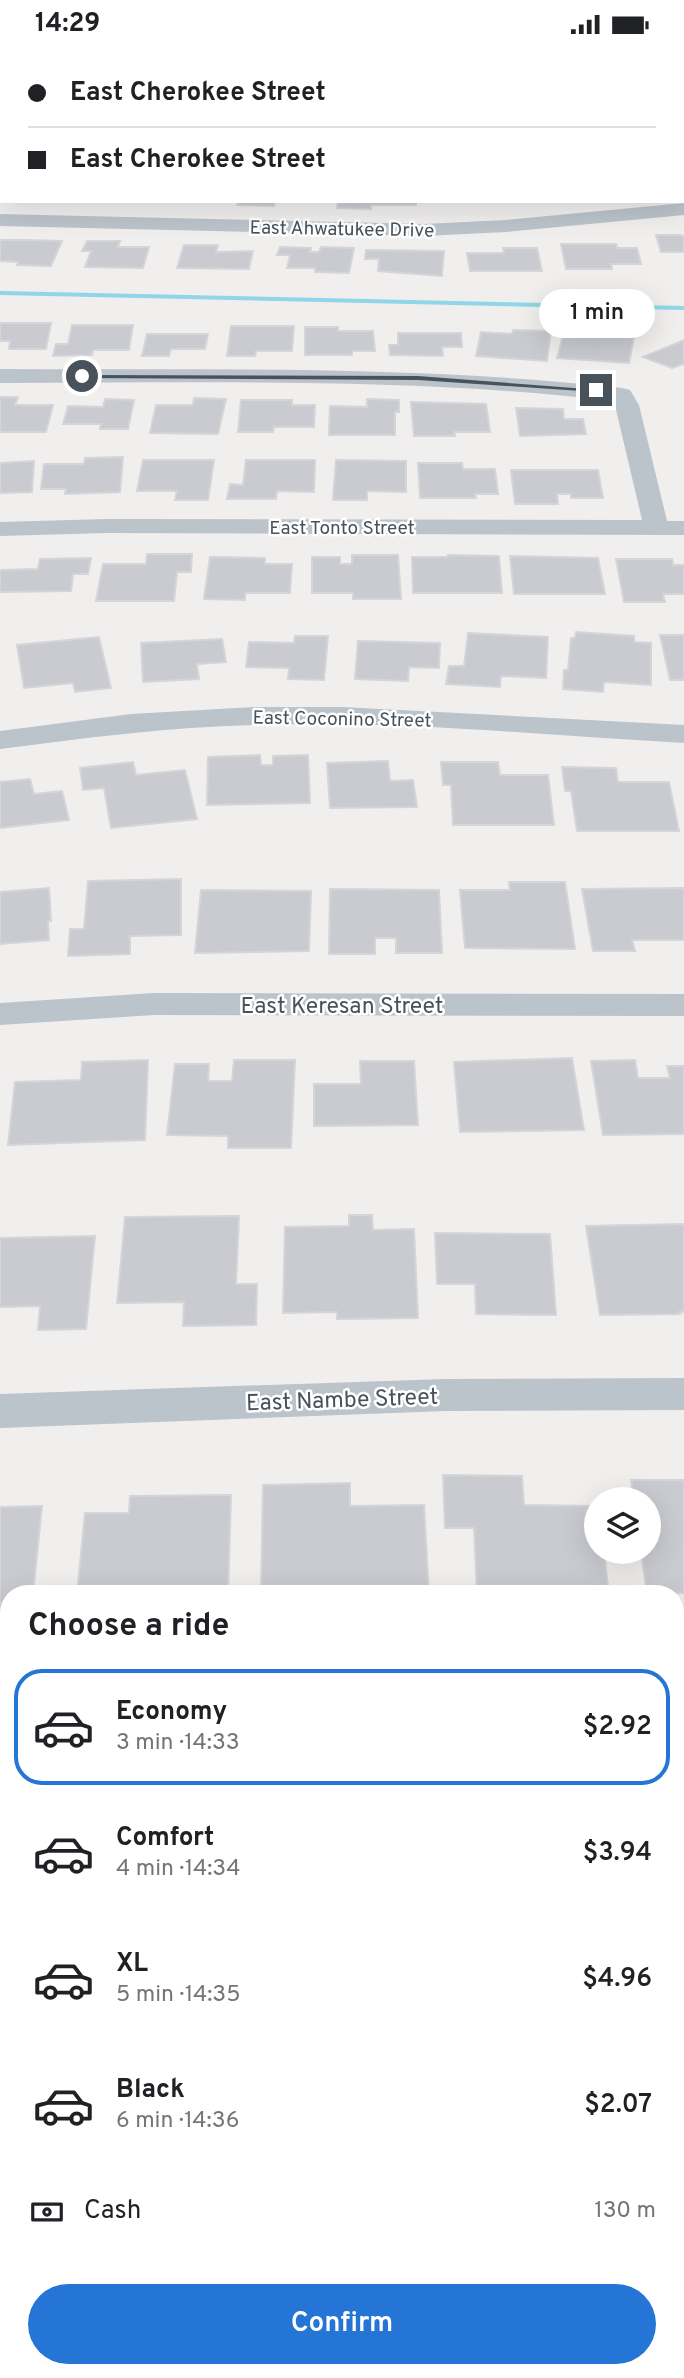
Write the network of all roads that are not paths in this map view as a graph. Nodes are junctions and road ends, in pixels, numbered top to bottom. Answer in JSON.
{"nodes":[{"id":1,"x":684,"y":209,"type":"edge"},
{"id":2,"x":0,"y":220,"type":"edge"},
{"id":3,"x":0,"y":376,"type":"edge"},
{"id":4,"x":656,"y":528,"type":"junction"},
{"id":5,"x":0,"y":529,"type":"edge"},
{"id":6,"x":684,"y":529,"type":"edge"},
{"id":7,"x":684,"y":734,"type":"edge"},
{"id":8,"x":0,"y":740,"type":"edge"},
{"id":9,"x":684,"y":1005,"type":"edge"},
{"id":10,"x":0,"y":1014,"type":"edge"},
{"id":11,"x":684,"y":1394,"type":"edge"},
{"id":12,"x":0,"y":1411,"type":"edge"}],
"edges":[{"from":1,"to":2,"type":"street","name":"East Ahwatukee Drive"},
{"from":3,"to":4,"type":"street"},
{"from":4,"to":5,"type":"street","name":"East Tonto Street"},
{"from":4,"to":6,"type":"street","name":"East Tonto Street"},
{"from":7,"to":8,"type":"street","name":"East Coconino Street"},
{"from":9,"to":10,"type":"street","name":"East Keresan Street"},
{"from":11,"to":12,"type":"street","name":"East Nambe Street"}]}
